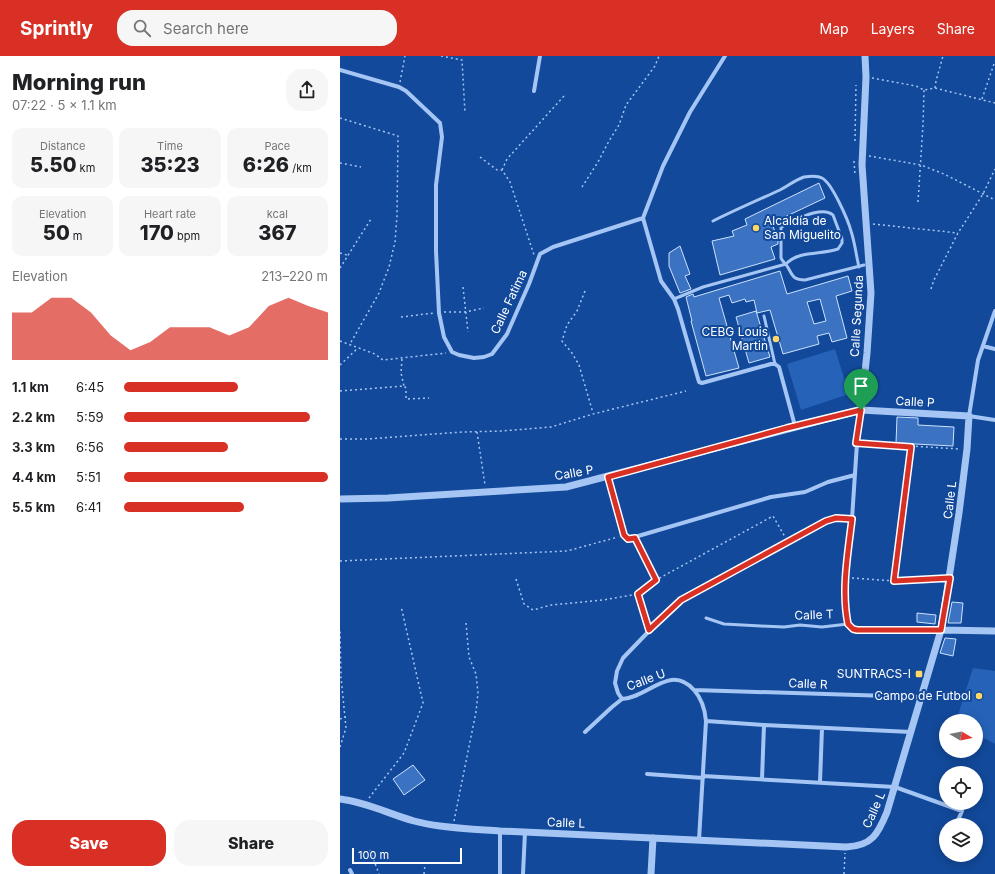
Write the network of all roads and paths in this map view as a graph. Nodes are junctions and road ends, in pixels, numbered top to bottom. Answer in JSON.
{"nodes":[{"id":1,"x":405,"y":56,"type":"edge"},
{"id":2,"x":440,"y":56,"type":"edge"},
{"id":3,"x":540,"y":56,"type":"edge"},
{"id":4,"x":659,"y":56,"type":"edge"},
{"id":5,"x":725,"y":56,"type":"edge"},
{"id":6,"x":865,"y":56,"type":"edge"},
{"id":7,"x":943,"y":56,"type":"edge"},
{"id":8,"x":451,"y":57,"type":"edge"},
{"id":9,"x":995,"y":62,"type":"edge"},
{"id":10,"x":340,"y":70,"type":"edge"},
{"id":11,"x":866,"y":77,"type":"junction"},
{"id":12,"x":399,"y":87,"type":"junction"},
{"id":13,"x":935,"y":88,"type":"junction"},
{"id":14,"x":924,"y":90,"type":"junction"},
{"id":15,"x":534,"y":91,"type":"dead end"},
{"id":16,"x":564,"y":96,"type":"dead end"},
{"id":17,"x":982,"y":99,"type":"junction"},
{"id":18,"x":995,"y":103,"type":"edge"},
{"id":19,"x":465,"y":113,"type":"dead end"},
{"id":20,"x":340,"y":118,"type":"edge"},
{"id":21,"x":861,"y":155,"type":"junction"},
{"id":22,"x":480,"y":157,"type":"dead end"},
{"id":23,"x":340,"y":163,"type":"edge"},
{"id":24,"x":921,"y":165,"type":"junction"},
{"id":25,"x":361,"y":167,"type":"dead end"},
{"id":26,"x":995,"y":169,"type":"edge"},
{"id":27,"x":502,"y":170,"type":"junction"},
{"id":28,"x":582,"y":187,"type":"dead end"},
{"id":29,"x":983,"y":194,"type":"junction"},
{"id":30,"x":995,"y":200,"type":"edge"},
{"id":31,"x":918,"y":202,"type":"dead end"},
{"id":32,"x":643,"y":218,"type":"junction"},
{"id":33,"x":371,"y":219,"type":"dead end"},
{"id":34,"x":713,"y":221,"type":"dead end"},
{"id":35,"x":869,"y":224,"type":"dead end"},
{"id":36,"x":958,"y":233,"type":"junction"},
{"id":37,"x":340,"y":253,"type":"edge"},
{"id":38,"x":347,"y":255,"type":"junction"},
{"id":39,"x":537,"y":264,"type":"junction"},
{"id":40,"x":786,"y":264,"type":"junction"},
{"id":41,"x":864,"y":265,"type":"dead end"},
{"id":42,"x":859,"y":267,"type":"junction"},
{"id":43,"x":340,"y":268,"type":"edge"},
{"id":44,"x":463,"y":287,"type":"dead end"},
{"id":45,"x":931,"y":289,"type":"dead end"},
{"id":46,"x":585,"y":291,"type":"dead end"},
{"id":47,"x":674,"y":299,"type":"junction"},
{"id":48,"x":484,"y":308,"type":"dead end"},
{"id":49,"x":995,"y":311,"type":"edge"},
{"id":50,"x":465,"y":312,"type":"junction"},
{"id":51,"x":440,"y":313,"type":"junction"},
{"id":52,"x":764,"y":316,"type":"dead end"},
{"id":53,"x":402,"y":317,"type":"dead end"},
{"id":54,"x":468,"y":332,"type":"dead end"},
{"id":55,"x":340,"y":341,"type":"edge"},
{"id":56,"x":350,"y":344,"type":"junction"},
{"id":57,"x":983,"y":346,"type":"junction"},
{"id":58,"x":358,"y":348,"type":"junction"},
{"id":59,"x":995,"y":349,"type":"edge"},
{"id":60,"x":452,"y":352,"type":"junction"},
{"id":61,"x":402,"y":359,"type":"junction"},
{"id":62,"x":775,"y":364,"type":"junction"},
{"id":63,"x":340,"y":365,"type":"edge"},
{"id":64,"x":404,"y":386,"type":"junction"},
{"id":65,"x":340,"y":391,"type":"edge"},
{"id":66,"x":686,"y":391,"type":"dead end"},
{"id":67,"x":429,"y":398,"type":"dead end"},
{"id":68,"x":861,"y":410,"type":"junction"},
{"id":69,"x":593,"y":414,"type":"junction"},
{"id":70,"x":969,"y":416,"type":"junction"},
{"id":71,"x":995,"y":420,"type":"edge"},
{"id":72,"x":795,"y":426,"type":"junction"},
{"id":73,"x":477,"y":432,"type":"junction"},
{"id":74,"x":340,"y":439,"type":"edge"},
{"id":75,"x":856,"y":443,"type":"junction"},
{"id":76,"x":911,"y":447,"type":"junction"},
{"id":77,"x":967,"y":449,"type":"junction"},
{"id":78,"x":855,"y":475,"type":"junction"},
{"id":79,"x":608,"y":477,"type":"junction"},
{"id":80,"x":486,"y":491,"type":"junction"},
{"id":81,"x":340,"y":499,"type":"edge"},
{"id":82,"x":852,"y":519,"type":"junction"},
{"id":83,"x":624,"y":535,"type":"junction"},
{"id":84,"x":635,"y":538,"type":"junction"},
{"id":85,"x":788,"y":542,"type":"junction"},
{"id":86,"x":340,"y":560,"type":"edge"},
{"id":87,"x":846,"y":577,"type":"junction"},
{"id":88,"x":950,"y":578,"type":"junction"},
{"id":89,"x":516,"y":579,"type":"dead end"},
{"id":90,"x":656,"y":580,"type":"junction"},
{"id":91,"x":894,"y":581,"type":"junction"},
{"id":92,"x":638,"y":594,"type":"junction"},
{"id":93,"x":401,"y":606,"type":"dead end"},
{"id":94,"x":706,"y":618,"type":"dead end"},
{"id":95,"x":466,"y":623,"type":"dead end"},
{"id":96,"x":848,"y":624,"type":"junction"},
{"id":97,"x":340,"y":629,"type":"edge"},
{"id":98,"x":649,"y":630,"type":"junction"},
{"id":99,"x":941,"y":630,"type":"junction"},
{"id":100,"x":995,"y":631,"type":"edge"},
{"id":101,"x":341,"y":678,"type":"edge"},
{"id":102,"x":694,"y":690,"type":"junction"},
{"id":103,"x":922,"y":697,"type":"junction"},
{"id":104,"x":622,"y":699,"type":"junction"},
{"id":105,"x":346,"y":717,"type":"junction"},
{"id":106,"x":340,"y":719,"type":"edge"},
{"id":107,"x":706,"y":721,"type":"junction"},
{"id":108,"x":764,"y":725,"type":"junction"},
{"id":109,"x":822,"y":728,"type":"junction"},
{"id":110,"x":585,"y":732,"type":"dead end"},
{"id":111,"x":911,"y":732,"type":"junction"},
{"id":112,"x":340,"y":747,"type":"edge"},
{"id":113,"x":647,"y":774,"type":"dead end"},
{"id":114,"x":703,"y":777,"type":"junction"},
{"id":115,"x":762,"y":779,"type":"junction"},
{"id":116,"x":820,"y":782,"type":"junction"},
{"id":117,"x":895,"y":787,"type":"junction"},
{"id":118,"x":340,"y":799,"type":"edge"},
{"id":119,"x":364,"y":804,"type":"junction"},
{"id":120,"x":959,"y":818,"type":"edge"},
{"id":121,"x":453,"y":827,"type":"junction"},
{"id":122,"x":500,"y":831,"type":"junction"},
{"id":123,"x":525,"y":832,"type":"junction"},
{"id":124,"x":653,"y":838,"type":"junction"},
{"id":125,"x":699,"y":841,"type":"junction"},
{"id":126,"x":846,"y":847,"type":"junction"},
{"id":127,"x":370,"y":850,"type":"dead end"},
{"id":128,"x":425,"y":865,"type":"dead end"},
{"id":129,"x":380,"y":874,"type":"edge"},
{"id":130,"x":424,"y":874,"type":"edge"},
{"id":131,"x":500,"y":874,"type":"edge"},
{"id":132,"x":522,"y":874,"type":"edge"},
{"id":133,"x":651,"y":874,"type":"edge"},
{"id":134,"x":844,"y":874,"type":"edge"}],
"edges":[{"from":1,"to":12,"type":"path"},
{"from":2,"to":8,"type":"path"},
{"from":3,"to":15,"type":"street"},
{"from":4,"to":28,"type":"path"},
{"from":5,"to":32,"type":"street"},
{"from":6,"to":11,"type":"street","name":"Calle Segunda"},
{"from":7,"to":13,"type":"path"},
{"from":8,"to":19,"type":"path"},
{"from":9,"to":17,"type":"path"},
{"from":10,"to":12,"type":"street"},
{"from":11,"to":14,"type":"path"},
{"from":11,"to":21,"type":"street","name":"Calle Segunda"},
{"from":12,"to":51,"type":"street"},
{"from":13,"to":14,"type":"path"},
{"from":13,"to":17,"type":"path"},
{"from":14,"to":24,"type":"path"},
{"from":16,"to":27,"type":"path"},
{"from":17,"to":18,"type":"path"},
{"from":20,"to":56,"type":"path"},
{"from":21,"to":24,"type":"path"},
{"from":21,"to":68,"type":"street","name":"Calle Segunda"},
{"from":22,"to":27,"type":"path"},
{"from":23,"to":25,"type":"path"},
{"from":24,"to":29,"type":"path"},
{"from":24,"to":31,"type":"path"},
{"from":26,"to":29,"type":"path"},
{"from":27,"to":39,"type":"path"},
{"from":29,"to":30,"type":"path"},
{"from":29,"to":36,"type":"path"},
{"from":32,"to":39,"type":"street","name":"Calle Fatima"},
{"from":32,"to":47,"type":"street"},
{"from":33,"to":38,"type":"path"},
{"from":34,"to":42,"type":"lane"},
{"from":35,"to":36,"type":"path"},
{"from":36,"to":45,"type":"path"},
{"from":37,"to":38,"type":"path"},
{"from":38,"to":43,"type":"path"},
{"from":39,"to":60,"type":"street","name":"Calle Fatima"},
{"from":40,"to":40,"type":"lane"},
{"from":40,"to":42,"type":"lane"},
{"from":40,"to":47,"type":"lane"},
{"from":41,"to":42,"type":"lane"},
{"from":44,"to":50,"type":"path"},
{"from":46,"to":69,"type":"path"},
{"from":47,"to":62,"type":"street"},
{"from":48,"to":50,"type":"path"},
{"from":49,"to":57,"type":"street","name":"Calle L"},
{"from":50,"to":51,"type":"path"},
{"from":50,"to":54,"type":"path"},
{"from":51,"to":53,"type":"path"},
{"from":51,"to":60,"type":"street"},
{"from":52,"to":62,"type":"lane"},
{"from":55,"to":56,"type":"path"},
{"from":56,"to":58,"type":"path"},
{"from":57,"to":59,"type":"street"},
{"from":57,"to":70,"type":"street","name":"Calle L"},
{"from":58,"to":61,"type":"path"},
{"from":58,"to":63,"type":"path"},
{"from":60,"to":61,"type":"path"},
{"from":61,"to":64,"type":"path"},
{"from":62,"to":72,"type":"street"},
{"from":64,"to":65,"type":"path"},
{"from":64,"to":67,"type":"path"},
{"from":66,"to":69,"type":"path"},
{"from":68,"to":70,"type":"street","name":"Calle P"},
{"from":68,"to":72,"type":"street","name":"Calle P"},
{"from":68,"to":75,"type":"street","name":"Calle Segunda"},
{"from":69,"to":73,"type":"path"},
{"from":70,"to":71,"type":"street","name":"Calle P"},
{"from":70,"to":77,"type":"street","name":"Calle L"},
{"from":72,"to":79,"type":"street","name":"Calle P"},
{"from":73,"to":74,"type":"path"},
{"from":73,"to":80,"type":"path"},
{"from":75,"to":76,"type":"path"},
{"from":75,"to":78,"type":"street","name":"Calle Segunda"},
{"from":76,"to":77,"type":"path"},
{"from":76,"to":91,"type":"path"},
{"from":77,"to":88,"type":"street","name":"Calle L"},
{"from":78,"to":82,"type":"street","name":"Calle Segunda"},
{"from":78,"to":84,"type":"street"},
{"from":79,"to":80,"type":"street","name":"Calle P"},
{"from":79,"to":83,"type":"street"},
{"from":80,"to":81,"type":"street","name":"Calle P"},
{"from":82,"to":85,"type":"street","name":"Calle U"},
{"from":82,"to":87,"type":"street","name":"Calle Segunda"},
{"from":83,"to":84,"type":"street"},
{"from":83,"to":86,"type":"path"},
{"from":84,"to":90,"type":"path"},
{"from":85,"to":90,"type":"path"},
{"from":85,"to":98,"type":"street","name":"Calle U"},
{"from":87,"to":91,"type":"path"},
{"from":87,"to":96,"type":"street","name":"Calle Segunda"},
{"from":88,"to":91,"type":"path"},
{"from":88,"to":99,"type":"street","name":"Calle L"},
{"from":89,"to":92,"type":"path"},
{"from":90,"to":92,"type":"path"},
{"from":92,"to":98,"type":"path"},
{"from":93,"to":119,"type":"path"},
{"from":94,"to":96,"type":"lane","name":"Calle T"},
{"from":95,"to":121,"type":"path"},
{"from":96,"to":99,"type":"street","name":"Calle T"},
{"from":97,"to":101,"type":"path"},
{"from":98,"to":104,"type":"street","name":"Calle U"},
{"from":99,"to":100,"type":"street","name":"Calle T"},
{"from":99,"to":103,"type":"street","name":"Calle L"},
{"from":101,"to":105,"type":"path"},
{"from":102,"to":103,"type":"street","name":"Calle R"},
{"from":102,"to":104,"type":"street","name":"Calle U"},
{"from":102,"to":107,"type":"street","name":"Calle U"},
{"from":103,"to":111,"type":"street","name":"Calle L"},
{"from":104,"to":110,"type":"street"},
{"from":105,"to":106,"type":"path"},
{"from":105,"to":112,"type":"path"},
{"from":107,"to":108,"type":"street"},
{"from":107,"to":114,"type":"street","name":"Calle U"},
{"from":108,"to":109,"type":"street"},
{"from":108,"to":115,"type":"street"},
{"from":109,"to":111,"type":"street"},
{"from":109,"to":116,"type":"street"},
{"from":111,"to":117,"type":"street","name":"Calle L"},
{"from":113,"to":114,"type":"street"},
{"from":114,"to":115,"type":"street"},
{"from":114,"to":125,"type":"street","name":"Calle U"},
{"from":115,"to":116,"type":"street"},
{"from":116,"to":117,"type":"street"},
{"from":117,"to":120,"type":"street"},
{"from":117,"to":126,"type":"street","name":"Calle L"},
{"from":118,"to":119,"type":"street","name":"Calle L"},
{"from":119,"to":121,"type":"street","name":"Calle L"},
{"from":121,"to":122,"type":"street","name":"Calle L"},
{"from":122,"to":123,"type":"street","name":"Calle L"},
{"from":122,"to":131,"type":"street"},
{"from":123,"to":124,"type":"street","name":"Calle L"},
{"from":123,"to":132,"type":"street"},
{"from":124,"to":125,"type":"street","name":"Calle L"},
{"from":124,"to":133,"type":"street"},
{"from":125,"to":126,"type":"street","name":"Calle L"},
{"from":126,"to":134,"type":"path"},
{"from":127,"to":129,"type":"path"},
{"from":128,"to":130,"type":"path"}]}
